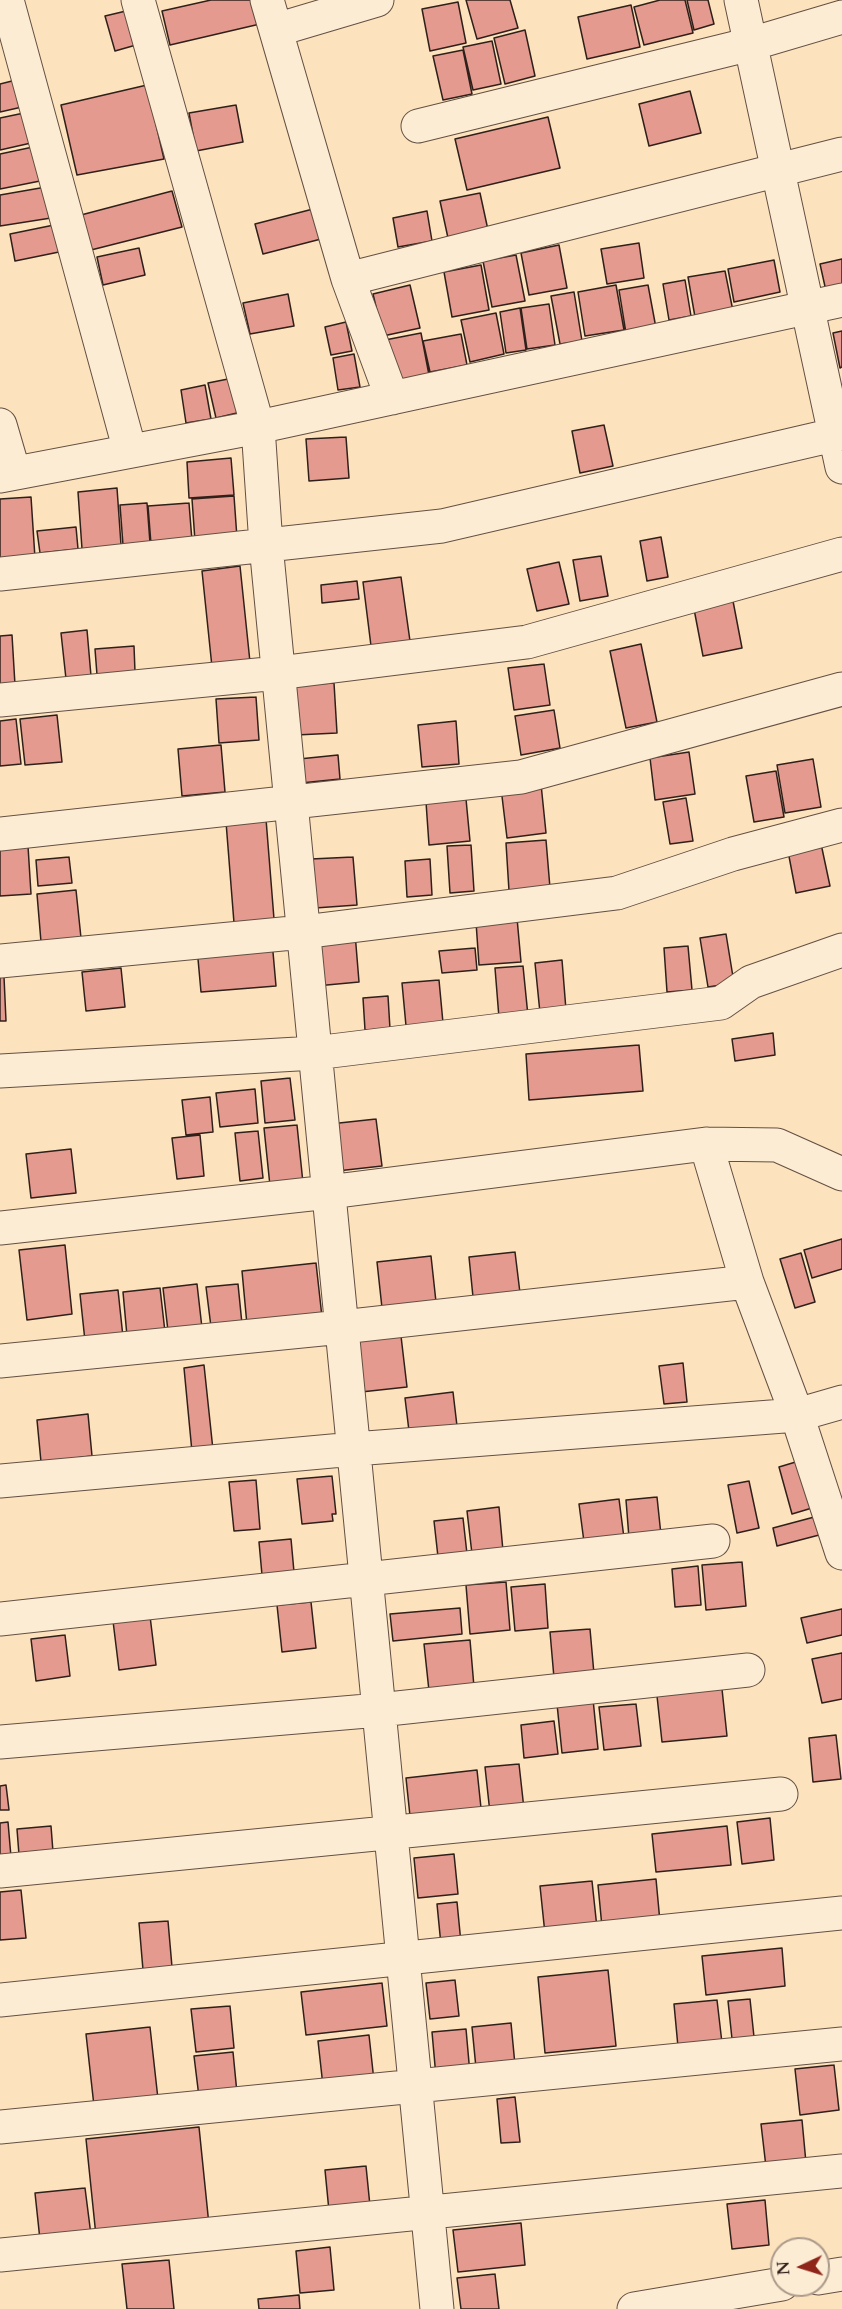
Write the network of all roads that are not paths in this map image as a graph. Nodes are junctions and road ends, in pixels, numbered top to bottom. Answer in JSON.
{"nodes":[{"id":1,"x":7,"y":0,"type":"edge"},
{"id":2,"x":138,"y":0,"type":"edge"},
{"id":3,"x":377,"y":0,"type":"edge"},
{"id":4,"x":741,"y":0,"type":"edge"},
{"id":5,"x":272,"y":15,"type":"edge"},
{"id":6,"x":842,"y":17,"type":"edge"},
{"id":7,"x":751,"y":44,"type":"junction"},
{"id":8,"x":418,"y":126,"type":"dead end"},
{"id":9,"x":842,"y":154,"type":"edge"},
{"id":10,"x":778,"y":171,"type":"junction"},
{"id":11,"x":348,"y":279,"type":"junction"},
{"id":12,"x":842,"y":300,"type":"edge"},
{"id":13,"x":809,"y":308,"type":"junction"},
{"id":14,"x":392,"y":398,"type":"junction"},
{"id":15,"x":0,"y":425,"type":"edge"},
{"id":16,"x":258,"y":427,"type":"junction"},
{"id":17,"x":838,"y":434,"type":"edge"},
{"id":18,"x":130,"y":451,"type":"junction"},
{"id":19,"x":842,"y":467,"type":"edge"},
{"id":20,"x":7,"y":475,"type":"edge"},
{"id":21,"x":266,"y":545,"type":"junction"},
{"id":22,"x":842,"y":554,"type":"edge"},
{"id":23,"x":0,"y":574,"type":"edge"},
{"id":24,"x":278,"y":673,"type":"junction"},
{"id":25,"x":842,"y":689,"type":"edge"},
{"id":26,"x":0,"y":700,"type":"edge"},
{"id":27,"x":290,"y":801,"type":"junction"},
{"id":28,"x":842,"y":825,"type":"edge"},
{"id":29,"x":0,"y":834,"type":"edge"},
{"id":30,"x":303,"y":932,"type":"junction"},
{"id":31,"x":842,"y":950,"type":"edge"},
{"id":32,"x":0,"y":960,"type":"edge"},
{"id":33,"x":315,"y":1053,"type":"junction"},
{"id":34,"x":0,"y":1071,"type":"edge"},
{"id":35,"x":706,"y":1144,"type":"junction"},
{"id":36,"x":842,"y":1174,"type":"edge"},
{"id":37,"x":329,"y":1192,"type":"junction"},
{"id":38,"x":0,"y":1228,"type":"edge"},
{"id":39,"x":747,"y":1282,"type":"junction"},
{"id":40,"x":342,"y":1327,"type":"junction"},
{"id":41,"x":0,"y":1361,"type":"edge"},
{"id":42,"x":842,"y":1402,"type":"edge"},
{"id":43,"x":797,"y":1415,"type":"junction"},
{"id":44,"x":354,"y":1449,"type":"junction"},
{"id":45,"x":0,"y":1481,"type":"edge"},
{"id":46,"x":713,"y":1541,"type":"dead end"},
{"id":47,"x":842,"y":1553,"type":"edge"},
{"id":48,"x":366,"y":1579,"type":"junction"},
{"id":49,"x":0,"y":1619,"type":"edge"},
{"id":50,"x":748,"y":1670,"type":"dead end"},
{"id":51,"x":379,"y":1710,"type":"junction"},
{"id":52,"x":0,"y":1742,"type":"edge"},
{"id":53,"x":781,"y":1794,"type":"dead end"},
{"id":54,"x":391,"y":1833,"type":"junction"},
{"id":55,"x":0,"y":1871,"type":"edge"},
{"id":56,"x":842,"y":1913,"type":"edge"},
{"id":57,"x":403,"y":1957,"type":"junction"},
{"id":58,"x":0,"y":2000,"type":"edge"},
{"id":59,"x":842,"y":2044,"type":"edge"},
{"id":60,"x":415,"y":2084,"type":"junction"},
{"id":61,"x":0,"y":2127,"type":"edge"},
{"id":62,"x":842,"y":2171,"type":"edge"},
{"id":63,"x":427,"y":2211,"type":"junction"},
{"id":64,"x":0,"y":2255,"type":"edge"},
{"id":65,"x":770,"y":2286,"type":"edge"},
{"id":66,"x":437,"y":2309,"type":"edge"},
{"id":67,"x":634,"y":2309,"type":"edge"}],
"edges":[{"from":1,"to":18,"type":"street"},
{"from":2,"to":16,"type":"street"},
{"from":3,"to":5,"type":"street"},
{"from":4,"to":7,"type":"street"},
{"from":5,"to":11,"type":"street"},
{"from":6,"to":7,"type":"street"},
{"from":7,"to":8,"type":"street"},
{"from":7,"to":10,"type":"street"},
{"from":9,"to":10,"type":"street"},
{"from":10,"to":11,"type":"street"},
{"from":10,"to":13,"type":"street"},
{"from":11,"to":14,"type":"street"},
{"from":12,"to":13,"type":"street"},
{"from":13,"to":14,"type":"street"},
{"from":13,"to":17,"type":"street"},
{"from":14,"to":16,"type":"street"},
{"from":15,"to":20,"type":"street"},
{"from":16,"to":18,"type":"street"},
{"from":16,"to":21,"type":"street"},
{"from":17,"to":19,"type":"street"},
{"from":17,"to":21,"type":"street"},
{"from":18,"to":20,"type":"street"},
{"from":21,"to":23,"type":"street"},
{"from":21,"to":24,"type":"street"},
{"from":22,"to":24,"type":"street"},
{"from":24,"to":26,"type":"street"},
{"from":24,"to":27,"type":"street"},
{"from":25,"to":27,"type":"street"},
{"from":27,"to":29,"type":"street"},
{"from":27,"to":30,"type":"street"},
{"from":28,"to":30,"type":"street"},
{"from":30,"to":32,"type":"street"},
{"from":30,"to":33,"type":"street"},
{"from":31,"to":33,"type":"street"},
{"from":33,"to":34,"type":"street"},
{"from":33,"to":37,"type":"street"},
{"from":35,"to":36,"type":"street"},
{"from":35,"to":37,"type":"street"},
{"from":35,"to":39,"type":"street"},
{"from":37,"to":38,"type":"street"},
{"from":37,"to":40,"type":"street"},
{"from":39,"to":40,"type":"street"},
{"from":39,"to":43,"type":"street"},
{"from":40,"to":41,"type":"street"},
{"from":40,"to":44,"type":"street"},
{"from":42,"to":43,"type":"street"},
{"from":43,"to":44,"type":"street"},
{"from":43,"to":47,"type":"street"},
{"from":44,"to":45,"type":"street"},
{"from":44,"to":48,"type":"street"},
{"from":46,"to":48,"type":"street"},
{"from":48,"to":49,"type":"street"},
{"from":48,"to":51,"type":"street"},
{"from":50,"to":51,"type":"street"},
{"from":51,"to":52,"type":"street"},
{"from":51,"to":54,"type":"street"},
{"from":53,"to":54,"type":"street"},
{"from":54,"to":55,"type":"street"},
{"from":54,"to":57,"type":"street"},
{"from":56,"to":57,"type":"street"},
{"from":57,"to":58,"type":"street"},
{"from":57,"to":60,"type":"street"},
{"from":59,"to":60,"type":"street"},
{"from":60,"to":61,"type":"street"},
{"from":60,"to":63,"type":"street"},
{"from":62,"to":63,"type":"street"},
{"from":63,"to":64,"type":"street"},
{"from":63,"to":66,"type":"street"},
{"from":65,"to":67,"type":"street"}]}
